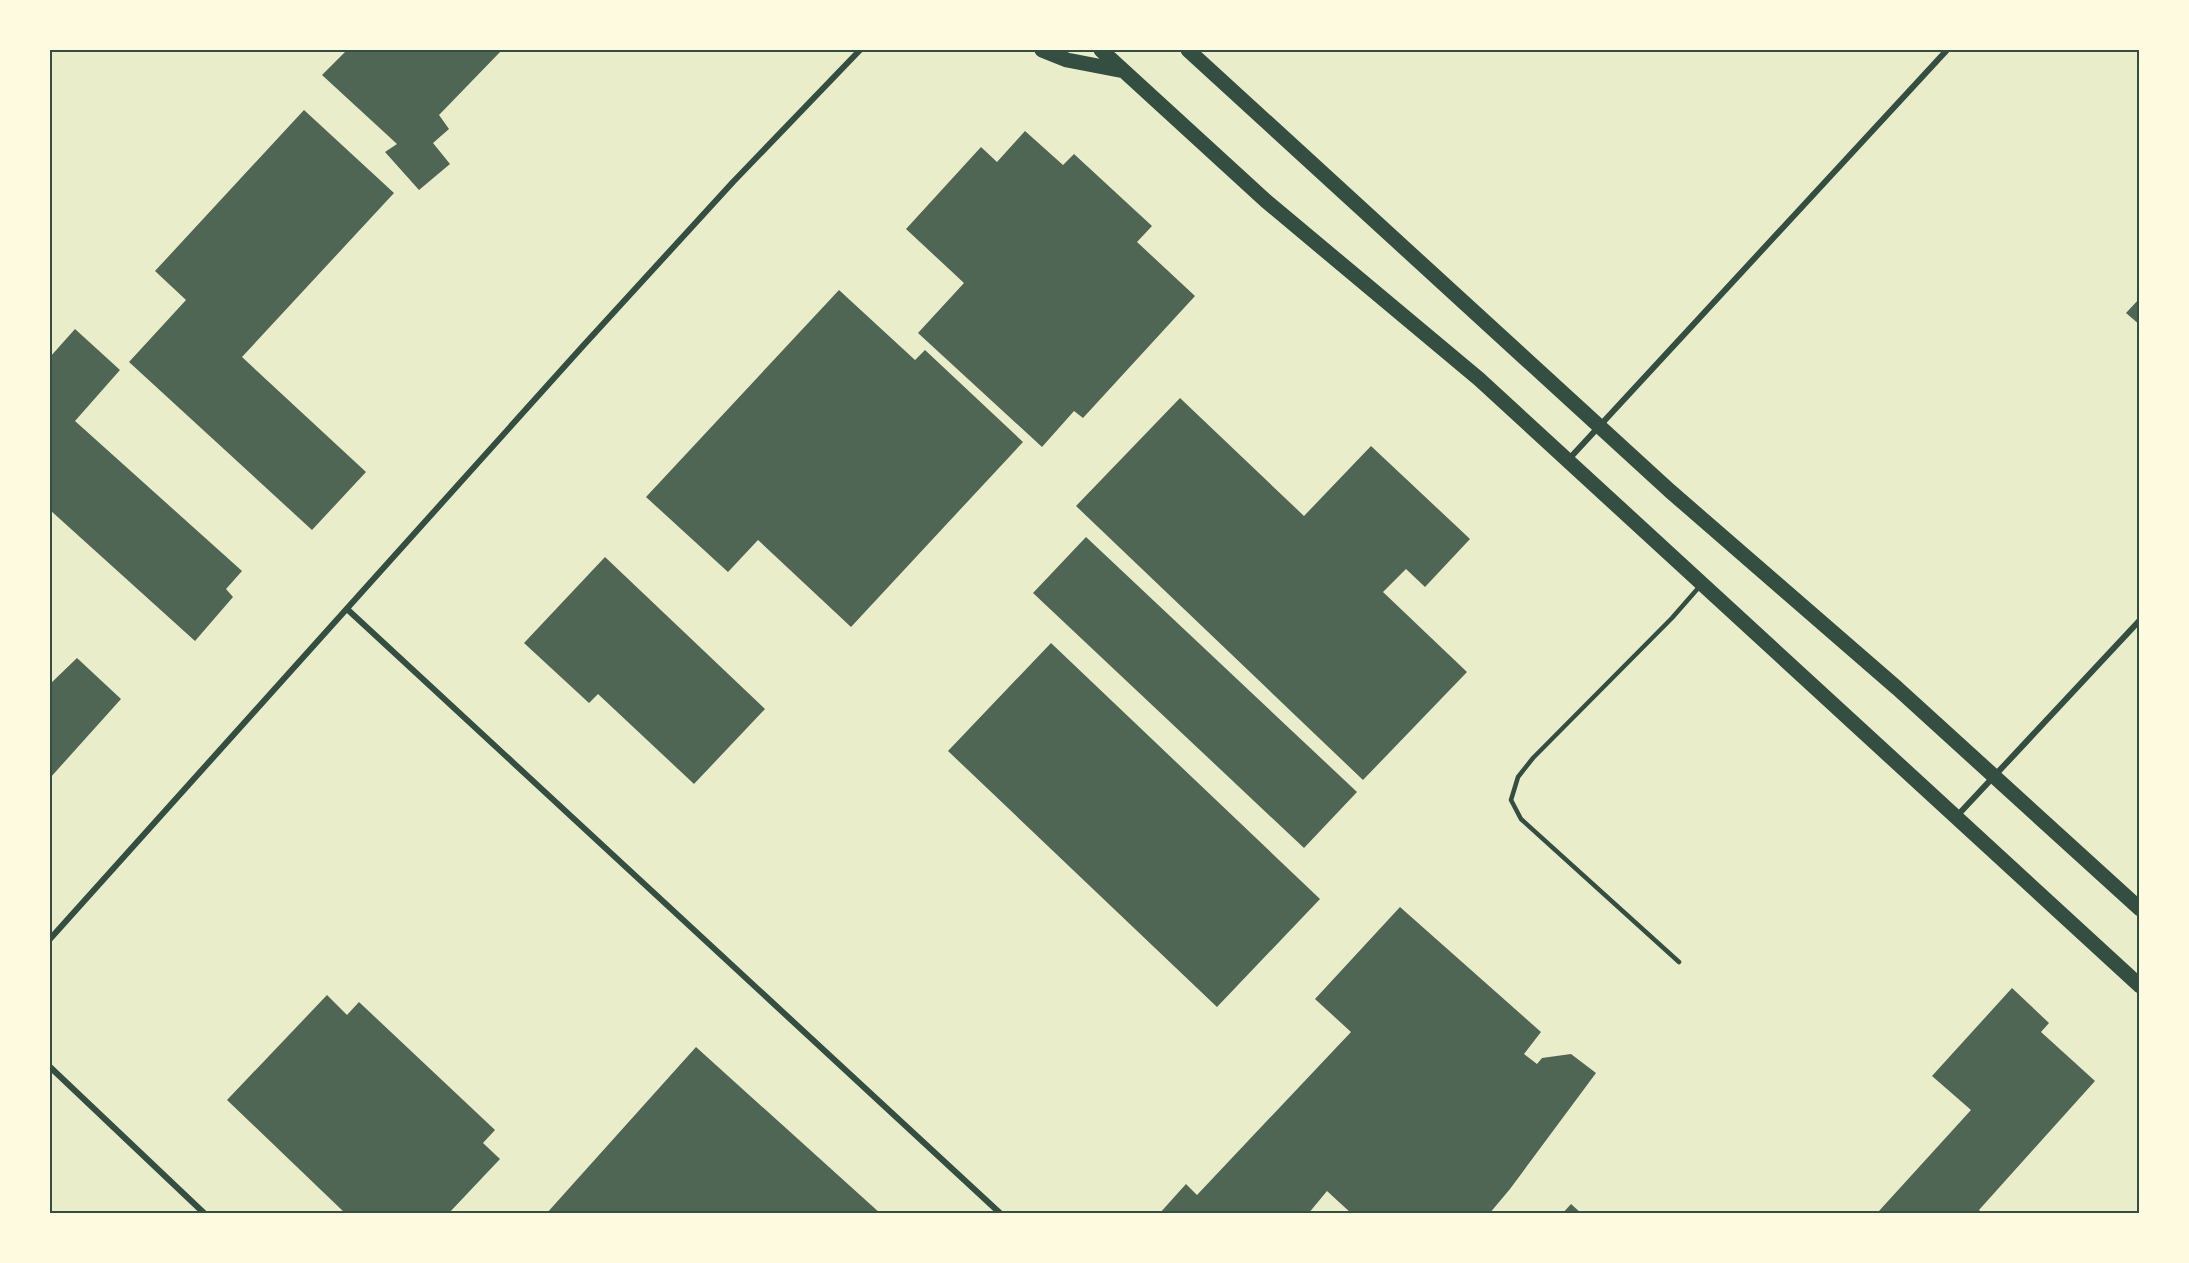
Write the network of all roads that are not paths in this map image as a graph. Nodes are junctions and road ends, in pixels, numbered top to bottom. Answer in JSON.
{"nodes":[{"id":1,"x":860,"y":50,"type":"edge"},
{"id":2,"x":1042,"y":50,"type":"edge"},
{"id":3,"x":1101,"y":50,"type":"edge"},
{"id":4,"x":1188,"y":50,"type":"edge"},
{"id":5,"x":1947,"y":50,"type":"edge"},
{"id":6,"x":1124,"y":71,"type":"junction"},
{"id":7,"x":1599,"y":427,"type":"junction"},
{"id":8,"x":1568,"y":460,"type":"junction"},
{"id":9,"x":1702,"y":584,"type":"junction"},
{"id":10,"x":347,"y":609,"type":"junction"},
{"id":11,"x":2139,"y":620,"type":"edge"},
{"id":12,"x":1995,"y":776,"type":"junction"},
{"id":13,"x":1956,"y":818,"type":"junction"},
{"id":14,"x":2139,"y":909,"type":"edge"},
{"id":15,"x":50,"y":939,"type":"edge"},
{"id":16,"x":1679,"y":962,"type":"dead end"},
{"id":17,"x":2139,"y":986,"type":"edge"},
{"id":18,"x":50,"y":1067,"type":"edge"},
{"id":19,"x":206,"y":1214,"type":"edge"},
{"id":20,"x":1001,"y":1214,"type":"edge"}],
"edges":[{"from":1,"to":10,"type":"street"},
{"from":2,"to":6,"type":"main road"},
{"from":3,"to":6,"type":"main road"},
{"from":4,"to":7,"type":"main road"},
{"from":5,"to":7,"type":"street"},
{"from":6,"to":8,"type":"main road"},
{"from":7,"to":8,"type":"street"},
{"from":7,"to":12,"type":"main road"},
{"from":8,"to":9,"type":"main road"},
{"from":9,"to":13,"type":"main road"},
{"from":9,"to":16,"type":"lane"},
{"from":10,"to":15,"type":"street"},
{"from":10,"to":20,"type":"street"},
{"from":11,"to":12,"type":"street"},
{"from":12,"to":13,"type":"street"},
{"from":12,"to":14,"type":"main road"},
{"from":13,"to":17,"type":"main road"},
{"from":18,"to":19,"type":"street"}]}
